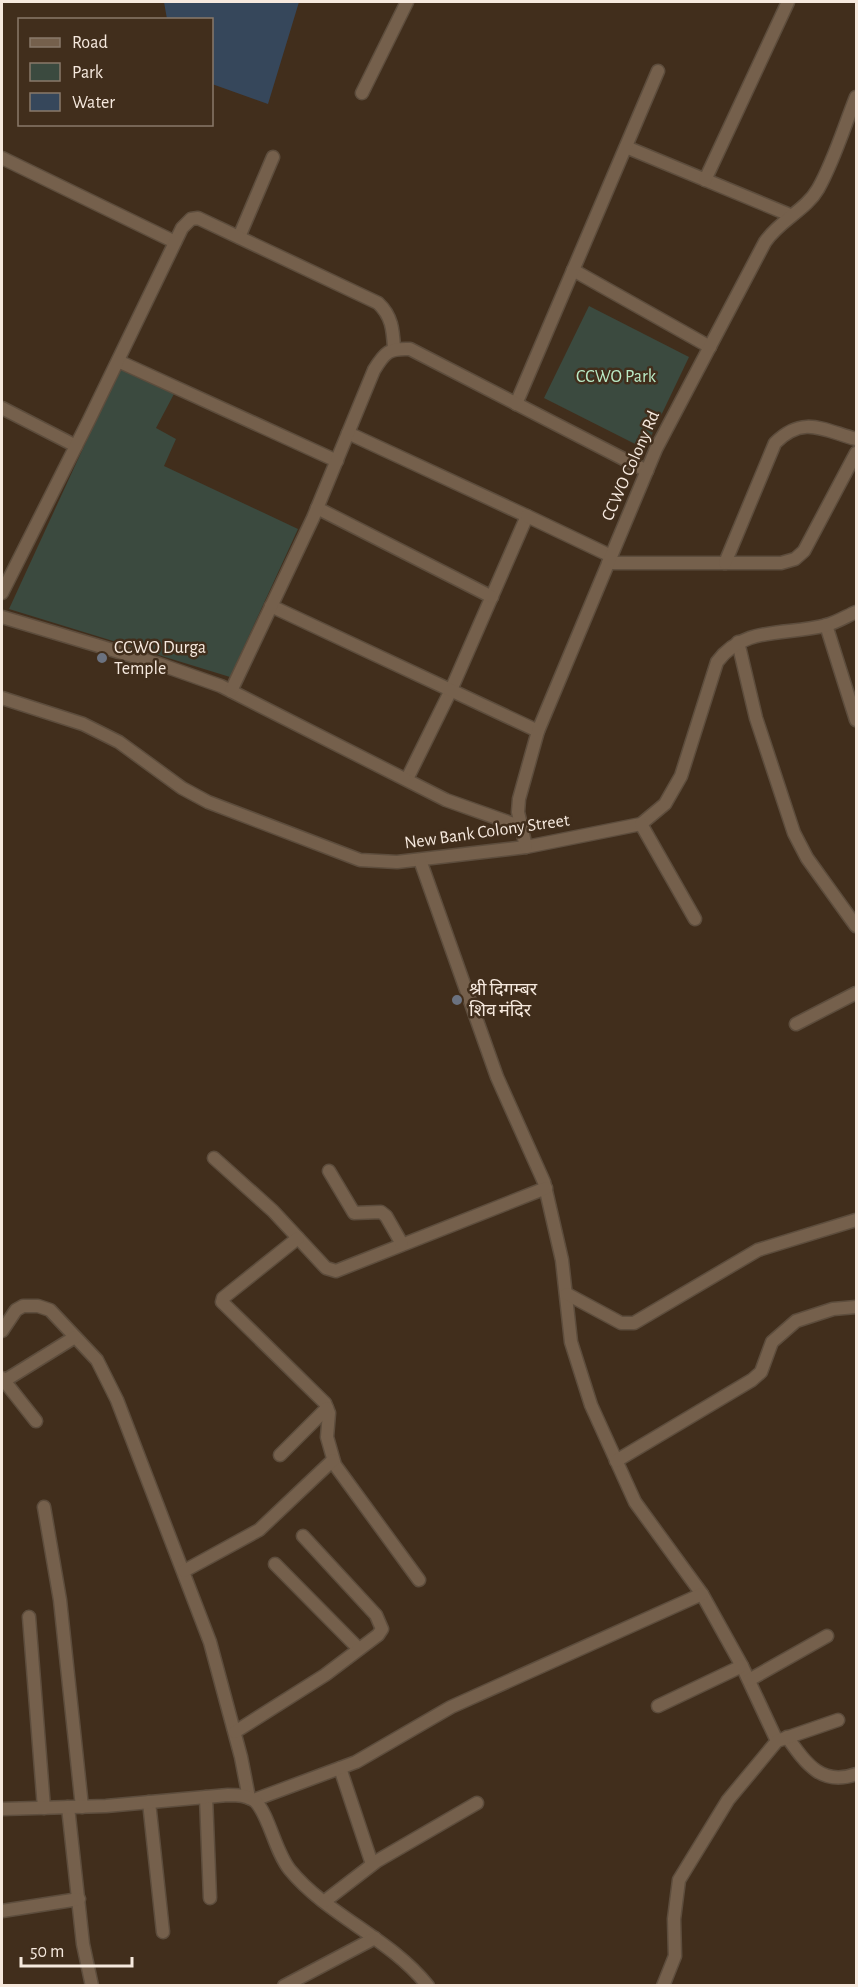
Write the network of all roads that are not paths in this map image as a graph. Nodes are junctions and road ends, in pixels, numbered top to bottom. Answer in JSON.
{"nodes":[{"id":1,"x":407,"y":2,"type":"edge"},
{"id":2,"x":788,"y":2,"type":"edge"},
{"id":3,"x":658,"y":71,"type":"dead end"},
{"id":4,"x":362,"y":93,"type":"dead end"},
{"id":5,"x":856,"y":97,"type":"edge"},
{"id":6,"x":626,"y":147,"type":"junction"},
{"id":7,"x":273,"y":156,"type":"dead end"},
{"id":8,"x":2,"y":158,"type":"edge"},
{"id":9,"x":705,"y":180,"type":"junction"},
{"id":10,"x":790,"y":215,"type":"junction"},
{"id":11,"x":239,"y":237,"type":"junction"},
{"id":12,"x":175,"y":242,"type":"junction"},
{"id":13,"x":573,"y":270,"type":"junction"},
{"id":14,"x":710,"y":347,"type":"junction"},
{"id":15,"x":394,"y":348,"type":"junction"},
{"id":16,"x":118,"y":361,"type":"junction"},
{"id":17,"x":516,"y":404,"type":"junction"},
{"id":18,"x":2,"y":408,"type":"edge"},
{"id":19,"x":348,"y":433,"type":"junction"},
{"id":20,"x":856,"y":439,"type":"edge"},
{"id":21,"x":76,"y":446,"type":"junction"},
{"id":22,"x":856,"y":453,"type":"edge"},
{"id":23,"x":337,"y":461,"type":"junction"},
{"id":24,"x":646,"y":471,"type":"junction"},
{"id":25,"x":317,"y":508,"type":"junction"},
{"id":26,"x":527,"y":516,"type":"junction"},
{"id":27,"x":609,"y":560,"type":"junction"},
{"id":28,"x":725,"y":563,"type":"junction"},
{"id":29,"x":2,"y":593,"type":"edge"},
{"id":30,"x":492,"y":597,"type":"junction"},
{"id":31,"x":271,"y":606,"type":"junction"},
{"id":32,"x":856,"y":612,"type":"edge"},
{"id":33,"x":2,"y":617,"type":"edge"},
{"id":34,"x":826,"y":625,"type":"junction"},
{"id":35,"x":738,"y":642,"type":"junction"},
{"id":36,"x":451,"y":690,"type":"junction"},
{"id":37,"x":231,"y":691,"type":"junction"},
{"id":38,"x":2,"y":698,"type":"edge"},
{"id":39,"x":856,"y":720,"type":"edge"},
{"id":40,"x":538,"y":731,"type":"junction"},
{"id":41,"x":407,"y":779,"type":"junction"},
{"id":42,"x":641,"y":824,"type":"junction"},
{"id":43,"x":522,"y":827,"type":"junction"},
{"id":44,"x":526,"y":846,"type":"junction"},
{"id":45,"x":420,"y":860,"type":"junction"},
{"id":46,"x":695,"y":919,"type":"dead end"},
{"id":47,"x":856,"y":926,"type":"edge"},
{"id":48,"x":856,"y":993,"type":"edge"},
{"id":49,"x":796,"y":1024,"type":"dead end"},
{"id":50,"x":214,"y":1158,"type":"dead end"},
{"id":51,"x":329,"y":1171,"type":"dead end"},
{"id":52,"x":546,"y":1188,"type":"junction"},
{"id":53,"x":856,"y":1220,"type":"edge"},
{"id":54,"x":298,"y":1238,"type":"junction"},
{"id":55,"x":402,"y":1244,"type":"junction"},
{"id":56,"x":567,"y":1294,"type":"junction"},
{"id":57,"x":856,"y":1306,"type":"edge"},
{"id":58,"x":2,"y":1331,"type":"edge"},
{"id":59,"x":75,"y":1337,"type":"junction"},
{"id":60,"x":3,"y":1379,"type":"edge"},
{"id":61,"x":327,"y":1408,"type":"junction"},
{"id":62,"x":36,"y":1421,"type":"dead end"},
{"id":63,"x":280,"y":1455,"type":"dead end"},
{"id":64,"x":333,"y":1460,"type":"junction"},
{"id":65,"x":616,"y":1461,"type":"junction"},
{"id":66,"x":44,"y":1507,"type":"dead end"},
{"id":67,"x":303,"y":1536,"type":"dead end"},
{"id":68,"x":275,"y":1564,"type":"dead end"},
{"id":69,"x":184,"y":1571,"type":"junction"},
{"id":70,"x":419,"y":1580,"type":"dead end"},
{"id":71,"x":702,"y":1594,"type":"junction"},
{"id":72,"x":29,"y":1617,"type":"dead end"},
{"id":73,"x":827,"y":1636,"type":"dead end"},
{"id":74,"x":359,"y":1649,"type":"junction"},
{"id":75,"x":741,"y":1666,"type":"junction"},
{"id":76,"x":749,"y":1680,"type":"junction"},
{"id":77,"x":658,"y":1707,"type":"dead end"},
{"id":78,"x":838,"y":1719,"type":"dead end"},
{"id":79,"x":235,"y":1732,"type":"junction"},
{"id":80,"x":782,"y":1739,"type":"junction"},
{"id":81,"x":340,"y":1768,"type":"junction"},
{"id":82,"x":856,"y":1774,"type":"edge"},
{"id":83,"x":206,"y":1797,"type":"junction"},
{"id":84,"x":251,"y":1799,"type":"junction"},
{"id":85,"x":149,"y":1802,"type":"junction"},
{"id":86,"x":477,"y":1803,"type":"dead end"},
{"id":87,"x":68,"y":1807,"type":"junction"},
{"id":88,"x":82,"y":1807,"type":"junction"},
{"id":89,"x":44,"y":1808,"type":"junction"},
{"id":90,"x":2,"y":1809,"type":"edge"},
{"id":91,"x":372,"y":1864,"type":"junction"},
{"id":92,"x":210,"y":1898,"type":"dead end"},
{"id":93,"x":79,"y":1899,"type":"junction"},
{"id":94,"x":325,"y":1900,"type":"junction"},
{"id":95,"x":2,"y":1911,"type":"edge"},
{"id":96,"x":163,"y":1932,"type":"dead end"},
{"id":97,"x":375,"y":1938,"type":"junction"},
{"id":98,"x":92,"y":1986,"type":"edge"},
{"id":99,"x":284,"y":1986,"type":"edge"},
{"id":100,"x":428,"y":1986,"type":"edge"},
{"id":101,"x":663,"y":1986,"type":"edge"}],
"edges":[{"from":1,"to":4,"type":"street"},
{"from":2,"to":9,"type":"street"},
{"from":3,"to":6,"type":"street"},
{"from":5,"to":10,"type":"street","name":"CCWO Colony Rd"},
{"from":6,"to":9,"type":"street"},
{"from":6,"to":13,"type":"street"},
{"from":7,"to":11,"type":"street"},
{"from":8,"to":12,"type":"street"},
{"from":9,"to":10,"type":"street"},
{"from":10,"to":14,"type":"street","name":"CCWO Colony Rd"},
{"from":11,"to":12,"type":"street"},
{"from":11,"to":15,"type":"street"},
{"from":12,"to":16,"type":"street"},
{"from":13,"to":14,"type":"street"},
{"from":13,"to":17,"type":"street"},
{"from":14,"to":24,"type":"street","name":"CCWO Colony Rd"},
{"from":15,"to":17,"type":"street"},
{"from":15,"to":19,"type":"street"},
{"from":16,"to":21,"type":"street"},
{"from":16,"to":23,"type":"street"},
{"from":17,"to":24,"type":"street"},
{"from":18,"to":21,"type":"street"},
{"from":19,"to":23,"type":"street"},
{"from":19,"to":26,"type":"street"},
{"from":20,"to":28,"type":"street"},
{"from":21,"to":29,"type":"street"},
{"from":22,"to":28,"type":"street"},
{"from":23,"to":25,"type":"street"},
{"from":24,"to":27,"type":"street","name":"CCWO Colony Rd"},
{"from":25,"to":30,"type":"street"},
{"from":25,"to":31,"type":"street"},
{"from":26,"to":27,"type":"street"},
{"from":26,"to":30,"type":"street"},
{"from":27,"to":28,"type":"street"},
{"from":27,"to":40,"type":"street","name":"CCWO Colony Rd"},
{"from":30,"to":36,"type":"street"},
{"from":31,"to":36,"type":"street"},
{"from":31,"to":37,"type":"street"},
{"from":32,"to":34,"type":"street","name":"New Bank Colony Street"},
{"from":33,"to":37,"type":"street"},
{"from":34,"to":35,"type":"street","name":"New Bank Colony Street"},
{"from":34,"to":39,"type":"street"},
{"from":35,"to":42,"type":"street","name":"New Bank Colony Street"},
{"from":35,"to":47,"type":"street"},
{"from":36,"to":40,"type":"street"},
{"from":36,"to":41,"type":"street"},
{"from":37,"to":41,"type":"street"},
{"from":38,"to":45,"type":"street","name":"New Bank Colony Street"},
{"from":40,"to":43,"type":"street","name":"CCWO Colony Rd"},
{"from":41,"to":43,"type":"street"},
{"from":42,"to":44,"type":"street","name":"New Bank Colony Street"},
{"from":42,"to":46,"type":"street"},
{"from":43,"to":44,"type":"street","name":"CCWO Colony Rd"},
{"from":44,"to":45,"type":"street","name":"New Bank Colony Street"},
{"from":45,"to":52,"type":"street"},
{"from":48,"to":49,"type":"street"},
{"from":50,"to":54,"type":"street"},
{"from":51,"to":55,"type":"street"},
{"from":52,"to":55,"type":"street"},
{"from":52,"to":56,"type":"street"},
{"from":53,"to":56,"type":"street"},
{"from":54,"to":55,"type":"street"},
{"from":54,"to":61,"type":"street"},
{"from":56,"to":65,"type":"street"},
{"from":57,"to":65,"type":"street"},
{"from":58,"to":59,"type":"street"},
{"from":59,"to":60,"type":"street"},
{"from":59,"to":69,"type":"street"},
{"from":60,"to":62,"type":"street"},
{"from":61,"to":63,"type":"street"},
{"from":61,"to":64,"type":"street"},
{"from":64,"to":69,"type":"street"},
{"from":64,"to":70,"type":"street"},
{"from":65,"to":71,"type":"street"},
{"from":66,"to":88,"type":"street"},
{"from":67,"to":74,"type":"street"},
{"from":68,"to":74,"type":"street"},
{"from":69,"to":79,"type":"street"},
{"from":71,"to":75,"type":"street"},
{"from":71,"to":81,"type":"street"},
{"from":72,"to":89,"type":"street"},
{"from":73,"to":76,"type":"street"},
{"from":74,"to":79,"type":"street"},
{"from":75,"to":76,"type":"street"},
{"from":75,"to":77,"type":"street"},
{"from":76,"to":80,"type":"street"},
{"from":78,"to":80,"type":"street"},
{"from":79,"to":84,"type":"street"},
{"from":80,"to":82,"type":"street"},
{"from":80,"to":101,"type":"street"},
{"from":81,"to":84,"type":"street"},
{"from":81,"to":91,"type":"street"},
{"from":83,"to":84,"type":"street"},
{"from":83,"to":85,"type":"street"},
{"from":83,"to":92,"type":"street"},
{"from":84,"to":94,"type":"street"},
{"from":85,"to":88,"type":"street"},
{"from":85,"to":96,"type":"street"},
{"from":86,"to":91,"type":"street"},
{"from":87,"to":88,"type":"street"},
{"from":87,"to":89,"type":"street"},
{"from":87,"to":93,"type":"street"},
{"from":89,"to":90,"type":"street"},
{"from":91,"to":94,"type":"street"},
{"from":93,"to":95,"type":"street"},
{"from":93,"to":98,"type":"street"},
{"from":94,"to":97,"type":"street"},
{"from":97,"to":99,"type":"street"},
{"from":97,"to":100,"type":"street"}]}
